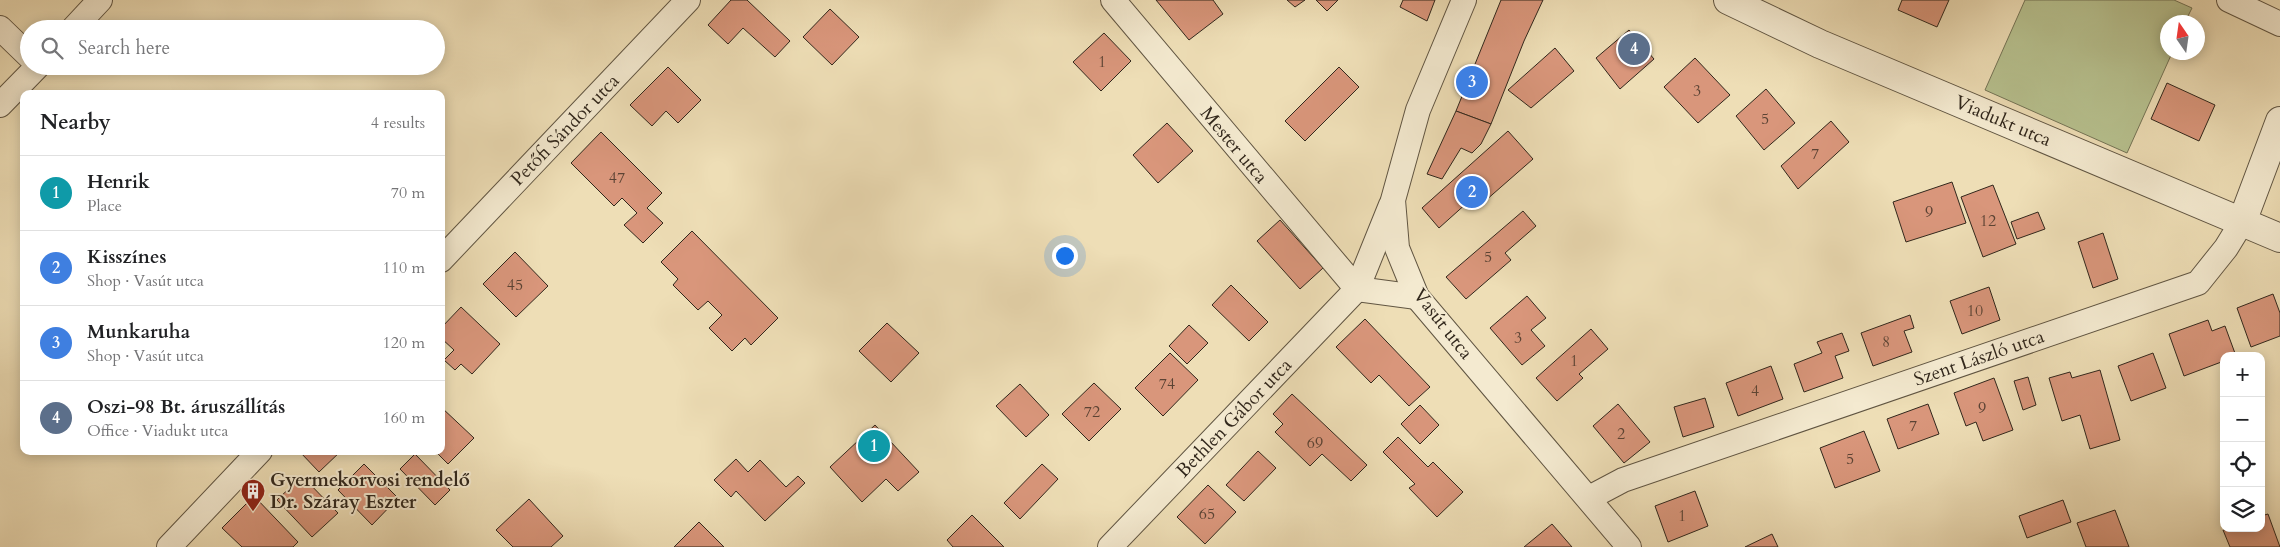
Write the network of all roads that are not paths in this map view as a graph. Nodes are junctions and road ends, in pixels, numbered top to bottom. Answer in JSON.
{"nodes":[{"id":1,"x":100,"y":0,"type":"edge"},
{"id":2,"x":688,"y":0,"type":"edge"},
{"id":3,"x":1112,"y":0,"type":"edge"},
{"id":4,"x":1464,"y":0,"type":"edge"},
{"id":5,"x":1728,"y":0,"type":"edge"},
{"id":6,"x":2229,"y":0,"type":"edge"},
{"id":7,"x":81,"y":20,"type":"edge"},
{"id":8,"x":2280,"y":24,"type":"edge"},
{"id":9,"x":0,"y":28,"type":"edge"},
{"id":10,"x":20,"y":47,"type":"edge"},
{"id":11,"x":29,"y":75,"type":"edge"},
{"id":12,"x":0,"y":105,"type":"edge"},
{"id":13,"x":2280,"y":121,"type":"edge"},
{"id":14,"x":1393,"y":200,"type":"junction"},
{"id":15,"x":2242,"y":222,"type":"junction"},
{"id":16,"x":2280,"y":238,"type":"edge"},
{"id":17,"x":445,"y":256,"type":"edge"},
{"id":18,"x":1357,"y":289,"type":"junction"},
{"id":19,"x":1417,"y":297,"type":"junction"},
{"id":20,"x":256,"y":455,"type":"edge"},
{"id":21,"x":1589,"y":498,"type":"junction"},
{"id":22,"x":169,"y":547,"type":"edge"},
{"id":23,"x":1110,"y":547,"type":"edge"},
{"id":24,"x":1629,"y":547,"type":"edge"}],
"edges":[{"from":1,"to":7,"type":"street"},
{"from":2,"to":17,"type":"street","name":"Petőfi Sándor utca"},
{"from":3,"to":18,"type":"street","name":"Mester utca"},
{"from":4,"to":14,"type":"street","name":"Vasút utca"},
{"from":5,"to":15,"type":"street","name":"Viadukt utca"},
{"from":6,"to":8,"type":"street"},
{"from":9,"to":10,"type":"street"},
{"from":11,"to":12,"type":"street"},
{"from":13,"to":15,"type":"street","name":"Szent László utca"},
{"from":14,"to":18,"type":"street","name":"Bethlen Gábor utca"},
{"from":14,"to":19,"type":"street","name":"Vasút utca"},
{"from":15,"to":16,"type":"street","name":"Viadukt utca"},
{"from":15,"to":21,"type":"street","name":"Szent László utca"},
{"from":18,"to":19,"type":"street"},
{"from":18,"to":23,"type":"street","name":"Bethlen Gábor utca"},
{"from":19,"to":21,"type":"street","name":"Vasút utca"},
{"from":20,"to":22,"type":"street"},
{"from":21,"to":24,"type":"street","name":"Vasút utca"}]}
